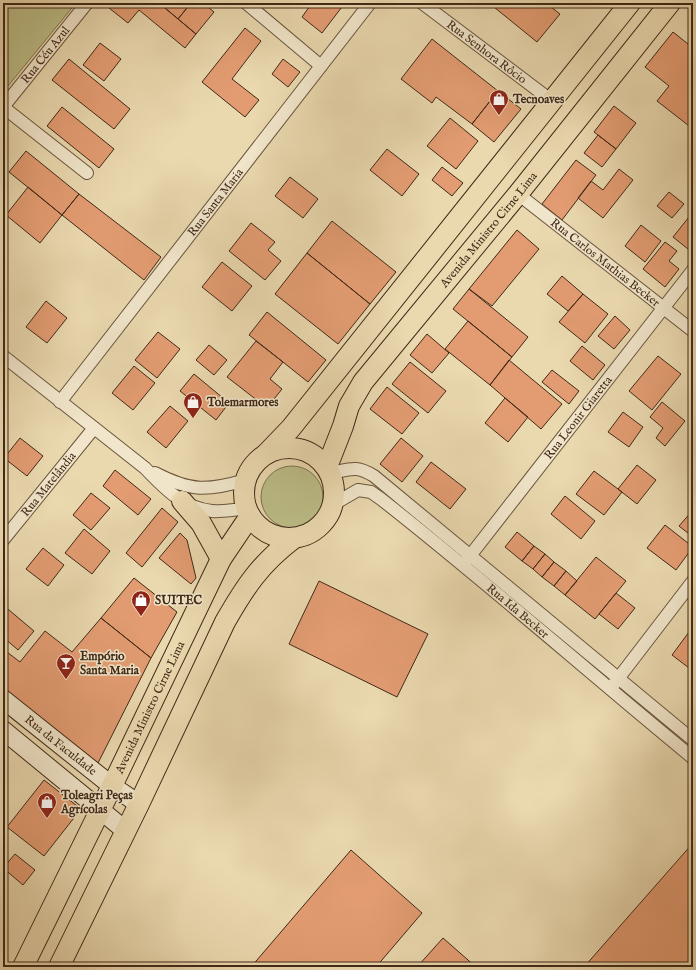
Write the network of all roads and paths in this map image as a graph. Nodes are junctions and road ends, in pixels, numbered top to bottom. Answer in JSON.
{"nodes":[{"id":1,"x":87,"y":3,"type":"edge"},
{"id":2,"x":246,"y":3,"type":"edge"},
{"id":3,"x":370,"y":3,"type":"edge"},
{"id":4,"x":422,"y":3,"type":"edge"},
{"id":5,"x":630,"y":3,"type":"edge"},
{"id":6,"x":670,"y":3,"type":"edge"},
{"id":7,"x":322,"y":66,"type":"junction"},
{"id":8,"x":552,"y":101,"type":"junction"},
{"id":9,"x":3,"y":107,"type":"edge"},
{"id":10,"x":87,"y":173,"type":"dead end"},
{"id":11,"x":518,"y":194,"type":"junction"},
{"id":12,"x":693,"y":270,"type":"edge"},
{"id":13,"x":663,"y":307,"type":"junction"},
{"id":14,"x":693,"y":331,"type":"edge"},
{"id":15,"x":3,"y":356,"type":"edge"},
{"id":16,"x":60,"y":402,"type":"junction"},
{"id":17,"x":94,"y":428,"type":"junction"},
{"id":18,"x":266,"y":454,"type":"junction"},
{"id":19,"x":145,"y":468,"type":"junction"},
{"id":20,"x":329,"y":470,"type":"junction"},
{"id":21,"x":246,"y":480,"type":"junction"},
{"id":22,"x":182,"y":501,"type":"junction"},
{"id":23,"x":334,"y":504,"type":"junction"},
{"id":24,"x":248,"y":512,"type":"junction"},
{"id":25,"x":293,"y":539,"type":"junction"},
{"id":26,"x":3,"y":540,"type":"edge"},
{"id":27,"x":221,"y":559,"type":"junction"},
{"id":28,"x":467,"y":560,"type":"junction"},
{"id":29,"x":693,"y":581,"type":"edge"},
{"id":30,"x":618,"y":678,"type":"junction"},
{"id":31,"x":609,"y":689,"type":"junction"},
{"id":32,"x":3,"y":699,"type":"edge"},
{"id":33,"x":3,"y":730,"type":"edge"},
{"id":34,"x":693,"y":740,"type":"edge"},
{"id":35,"x":693,"y":758,"type":"edge"},
{"id":36,"x":112,"y":786,"type":"junction"},
{"id":37,"x":139,"y":804,"type":"junction"},
{"id":38,"x":100,"y":810,"type":"junction"},
{"id":39,"x":126,"y":831,"type":"junction"},
{"id":40,"x":23,"y":967,"type":"edge"},
{"id":41,"x":59,"y":967,"type":"edge"}],
"edges":[{"from":1,"to":9,"type":"street","name":"Rua Céu Azul"},
{"from":2,"to":7,"type":"street"},
{"from":3,"to":7,"type":"street","name":"Rua Santa Maria"},
{"from":4,"to":8,"type":"street","name":"Rua Senhora Rôcio"},
{"from":5,"to":8,"type":"main road"},
{"from":6,"to":11,"type":"main road","name":"Avenida Ministro Cirne Lima"},
{"from":7,"to":16,"type":"street","name":"Rua Santa Maria"},
{"from":8,"to":18,"type":"main road"},
{"from":9,"to":10,"type":"street"},
{"from":11,"to":13,"type":"street","name":"Rua Carlos Mathias Becker"},
{"from":11,"to":20,"type":"main road","name":"Avenida Ministro Cirne Lima"},
{"from":12,"to":13,"type":"street","name":"Rua Leonir Giaretta"},
{"from":13,"to":14,"type":"street","name":"Rua Carlos Mathias Becker"},
{"from":13,"to":28,"type":"street","name":"Rua Leonir Giaretta"},
{"from":15,"to":16,"type":"street"},
{"from":16,"to":17,"type":"street"},
{"from":17,"to":19,"type":"street"},
{"from":17,"to":26,"type":"street","name":"Rua Matelândia"},
{"from":18,"to":20,"type":"main road"},
{"from":18,"to":21,"type":"main road"},
{"from":19,"to":21,"type":"street"},
{"from":19,"to":22,"type":"street"},
{"from":20,"to":23,"type":"main road"},
{"from":20,"to":28,"type":"street"},
{"from":21,"to":24,"type":"main road"},
{"from":22,"to":24,"type":"street"},
{"from":22,"to":27,"type":"main road"},
{"from":23,"to":25,"type":"main road"},
{"from":23,"to":28,"type":"street","name":"Rua Ida Becker"},
{"from":24,"to":25,"type":"main road"},
{"from":24,"to":27,"type":"main road","name":"Avenida Ministro Cirne Lima"},
{"from":25,"to":37,"type":"main road"},
{"from":27,"to":36,"type":"main road","name":"Avenida Ministro Cirne Lima"},
{"from":28,"to":30,"type":"street"},
{"from":28,"to":31,"type":"street","name":"Rua Ida Becker"},
{"from":29,"to":30,"type":"street"},
{"from":30,"to":31,"type":"street"},
{"from":30,"to":34,"type":"street"},
{"from":31,"to":35,"type":"street","name":"Rua Ida Becker"},
{"from":32,"to":36,"type":"street","name":"Rua da Faculdade"},
{"from":33,"to":38,"type":"street","name":"Rua da Faculdade"},
{"from":36,"to":37,"type":"street","name":"Rua da Faculdade"},
{"from":36,"to":38,"type":"main road","name":"Avenida Ministro Cirne Lima"},
{"from":37,"to":39,"type":"main road"},
{"from":38,"to":39,"type":"street","name":"Rua da Faculdade"},
{"from":38,"to":40,"type":"main road","name":"Avenida Ministro Cirne Lima"},
{"from":39,"to":41,"type":"main road"}]}
